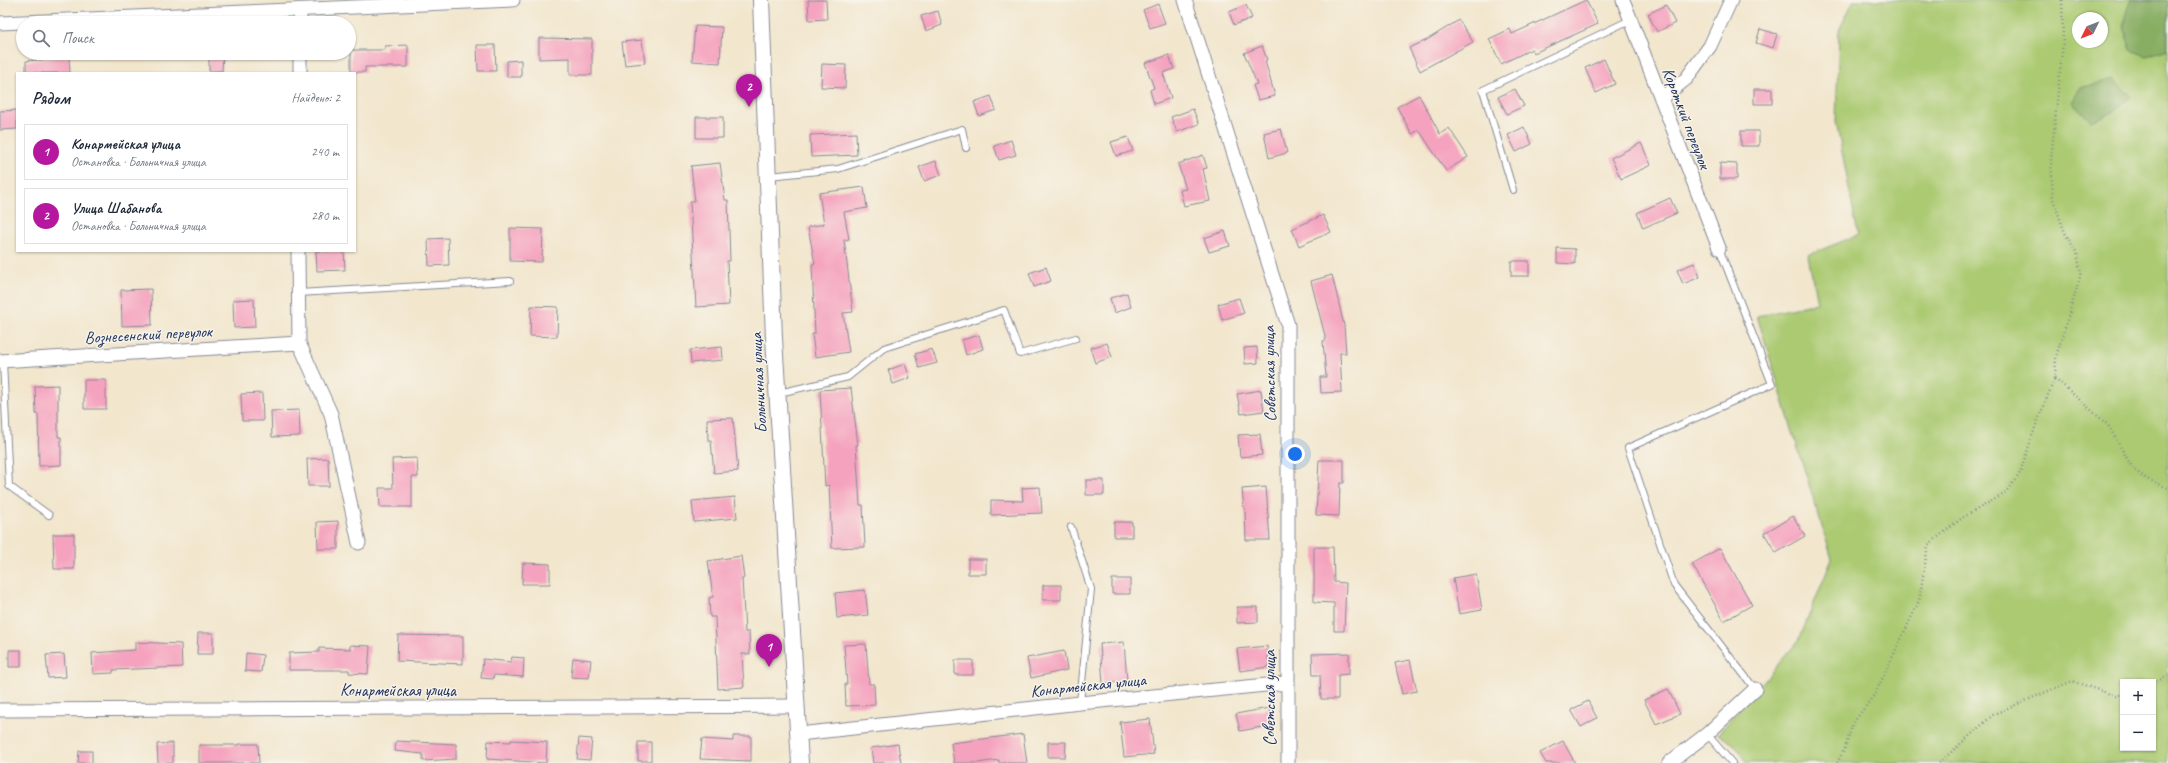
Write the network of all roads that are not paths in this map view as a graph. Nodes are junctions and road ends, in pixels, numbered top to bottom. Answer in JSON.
{"nodes":[{"id":1,"x":503,"y":0,"type":"edge"},
{"id":2,"x":512,"y":0,"type":"edge"},
{"id":3,"x":761,"y":0,"type":"edge"},
{"id":4,"x":1185,"y":0,"type":"edge"},
{"id":5,"x":1623,"y":0,"type":"edge"},
{"id":6,"x":1731,"y":0,"type":"edge"},
{"id":7,"x":312,"y":16,"type":"edge"},
{"id":8,"x":1630,"y":20,"type":"junction"},
{"id":9,"x":0,"y":23,"type":"edge"},
{"id":10,"x":16,"y":23,"type":"edge"},
{"id":11,"x":300,"y":60,"type":"edge"},
{"id":12,"x":300,"y":72,"type":"edge"},
{"id":13,"x":1661,"y":99,"type":"junction"},
{"id":14,"x":966,"y":148,"type":"dead end"},
{"id":15,"x":768,"y":176,"type":"junction"},
{"id":16,"x":1513,"y":190,"type":"dead end"},
{"id":17,"x":1719,"y":248,"type":"joint"},
{"id":18,"x":298,"y":252,"type":"edge"},
{"id":19,"x":510,"y":281,"type":"dead end"},
{"id":20,"x":298,"y":293,"type":"junction"},
{"id":21,"x":1076,"y":338,"type":"dead end"},
{"id":22,"x":299,"y":343,"type":"junction"},
{"id":23,"x":2,"y":361,"type":"edge"},
{"id":24,"x":777,"y":393,"type":"junction"},
{"id":25,"x":49,"y":515,"type":"dead end"},
{"id":26,"x":1071,"y":527,"type":"dead end"},
{"id":27,"x":359,"y":543,"type":"dead end"},
{"id":28,"x":1287,"y":683,"type":"junction"},
{"id":29,"x":1755,"y":689,"type":"joint"},
{"id":30,"x":1080,"y":703,"type":"junction"},
{"id":31,"x":796,"y":706,"type":"junction"},
{"id":32,"x":0,"y":710,"type":"edge"},
{"id":33,"x":799,"y":734,"type":"junction"},
{"id":34,"x":1707,"y":734,"type":"junction"},
{"id":35,"x":800,"y":763,"type":"edge"},
{"id":36,"x":1288,"y":763,"type":"edge"},
{"id":37,"x":1669,"y":763,"type":"edge"},
{"id":38,"x":1732,"y":763,"type":"edge"}],
"edges":[{"from":1,"to":2,"type":"street"},
{"from":1,"to":7,"type":"street"},
{"from":3,"to":15,"type":"street","name":"Больничная улица"},
{"from":4,"to":28,"type":"street","name":"Советская улица"},
{"from":5,"to":8,"type":"street","name":"Короткий переулок"},
{"from":6,"to":13,"type":"street"},
{"from":8,"to":13,"type":"street","name":"Короткий переулок"},
{"from":8,"to":16,"type":"lane"},
{"from":9,"to":10,"type":"street"},
{"from":11,"to":12,"type":"street"},
{"from":13,"to":17,"type":"street","name":"Короткий переулок"},
{"from":14,"to":15,"type":"lane"},
{"from":15,"to":24,"type":"street","name":"Больничная улица"},
{"from":17,"to":29,"type":"lane"},
{"from":18,"to":20,"type":"street"},
{"from":19,"to":20,"type":"lane"},
{"from":20,"to":22,"type":"street"},
{"from":21,"to":24,"type":"lane"},
{"from":22,"to":23,"type":"street","name":"Вознесенский переулок"},
{"from":22,"to":27,"type":"street"},
{"from":23,"to":25,"type":"lane"},
{"from":24,"to":31,"type":"street","name":"Больничная улица"},
{"from":26,"to":30,"type":"lane"},
{"from":28,"to":30,"type":"street","name":"Конармейская улица"},
{"from":28,"to":36,"type":"street","name":"Советская улица"},
{"from":29,"to":34,"type":"street"},
{"from":30,"to":33,"type":"street","name":"Конармейская улица"},
{"from":31,"to":32,"type":"street","name":"Конармейская улица"},
{"from":31,"to":33,"type":"street","name":"Больничная улица"},
{"from":33,"to":35,"type":"street","name":"Больничная улица"},
{"from":34,"to":37,"type":"street"},
{"from":34,"to":38,"type":"lane"}]}
